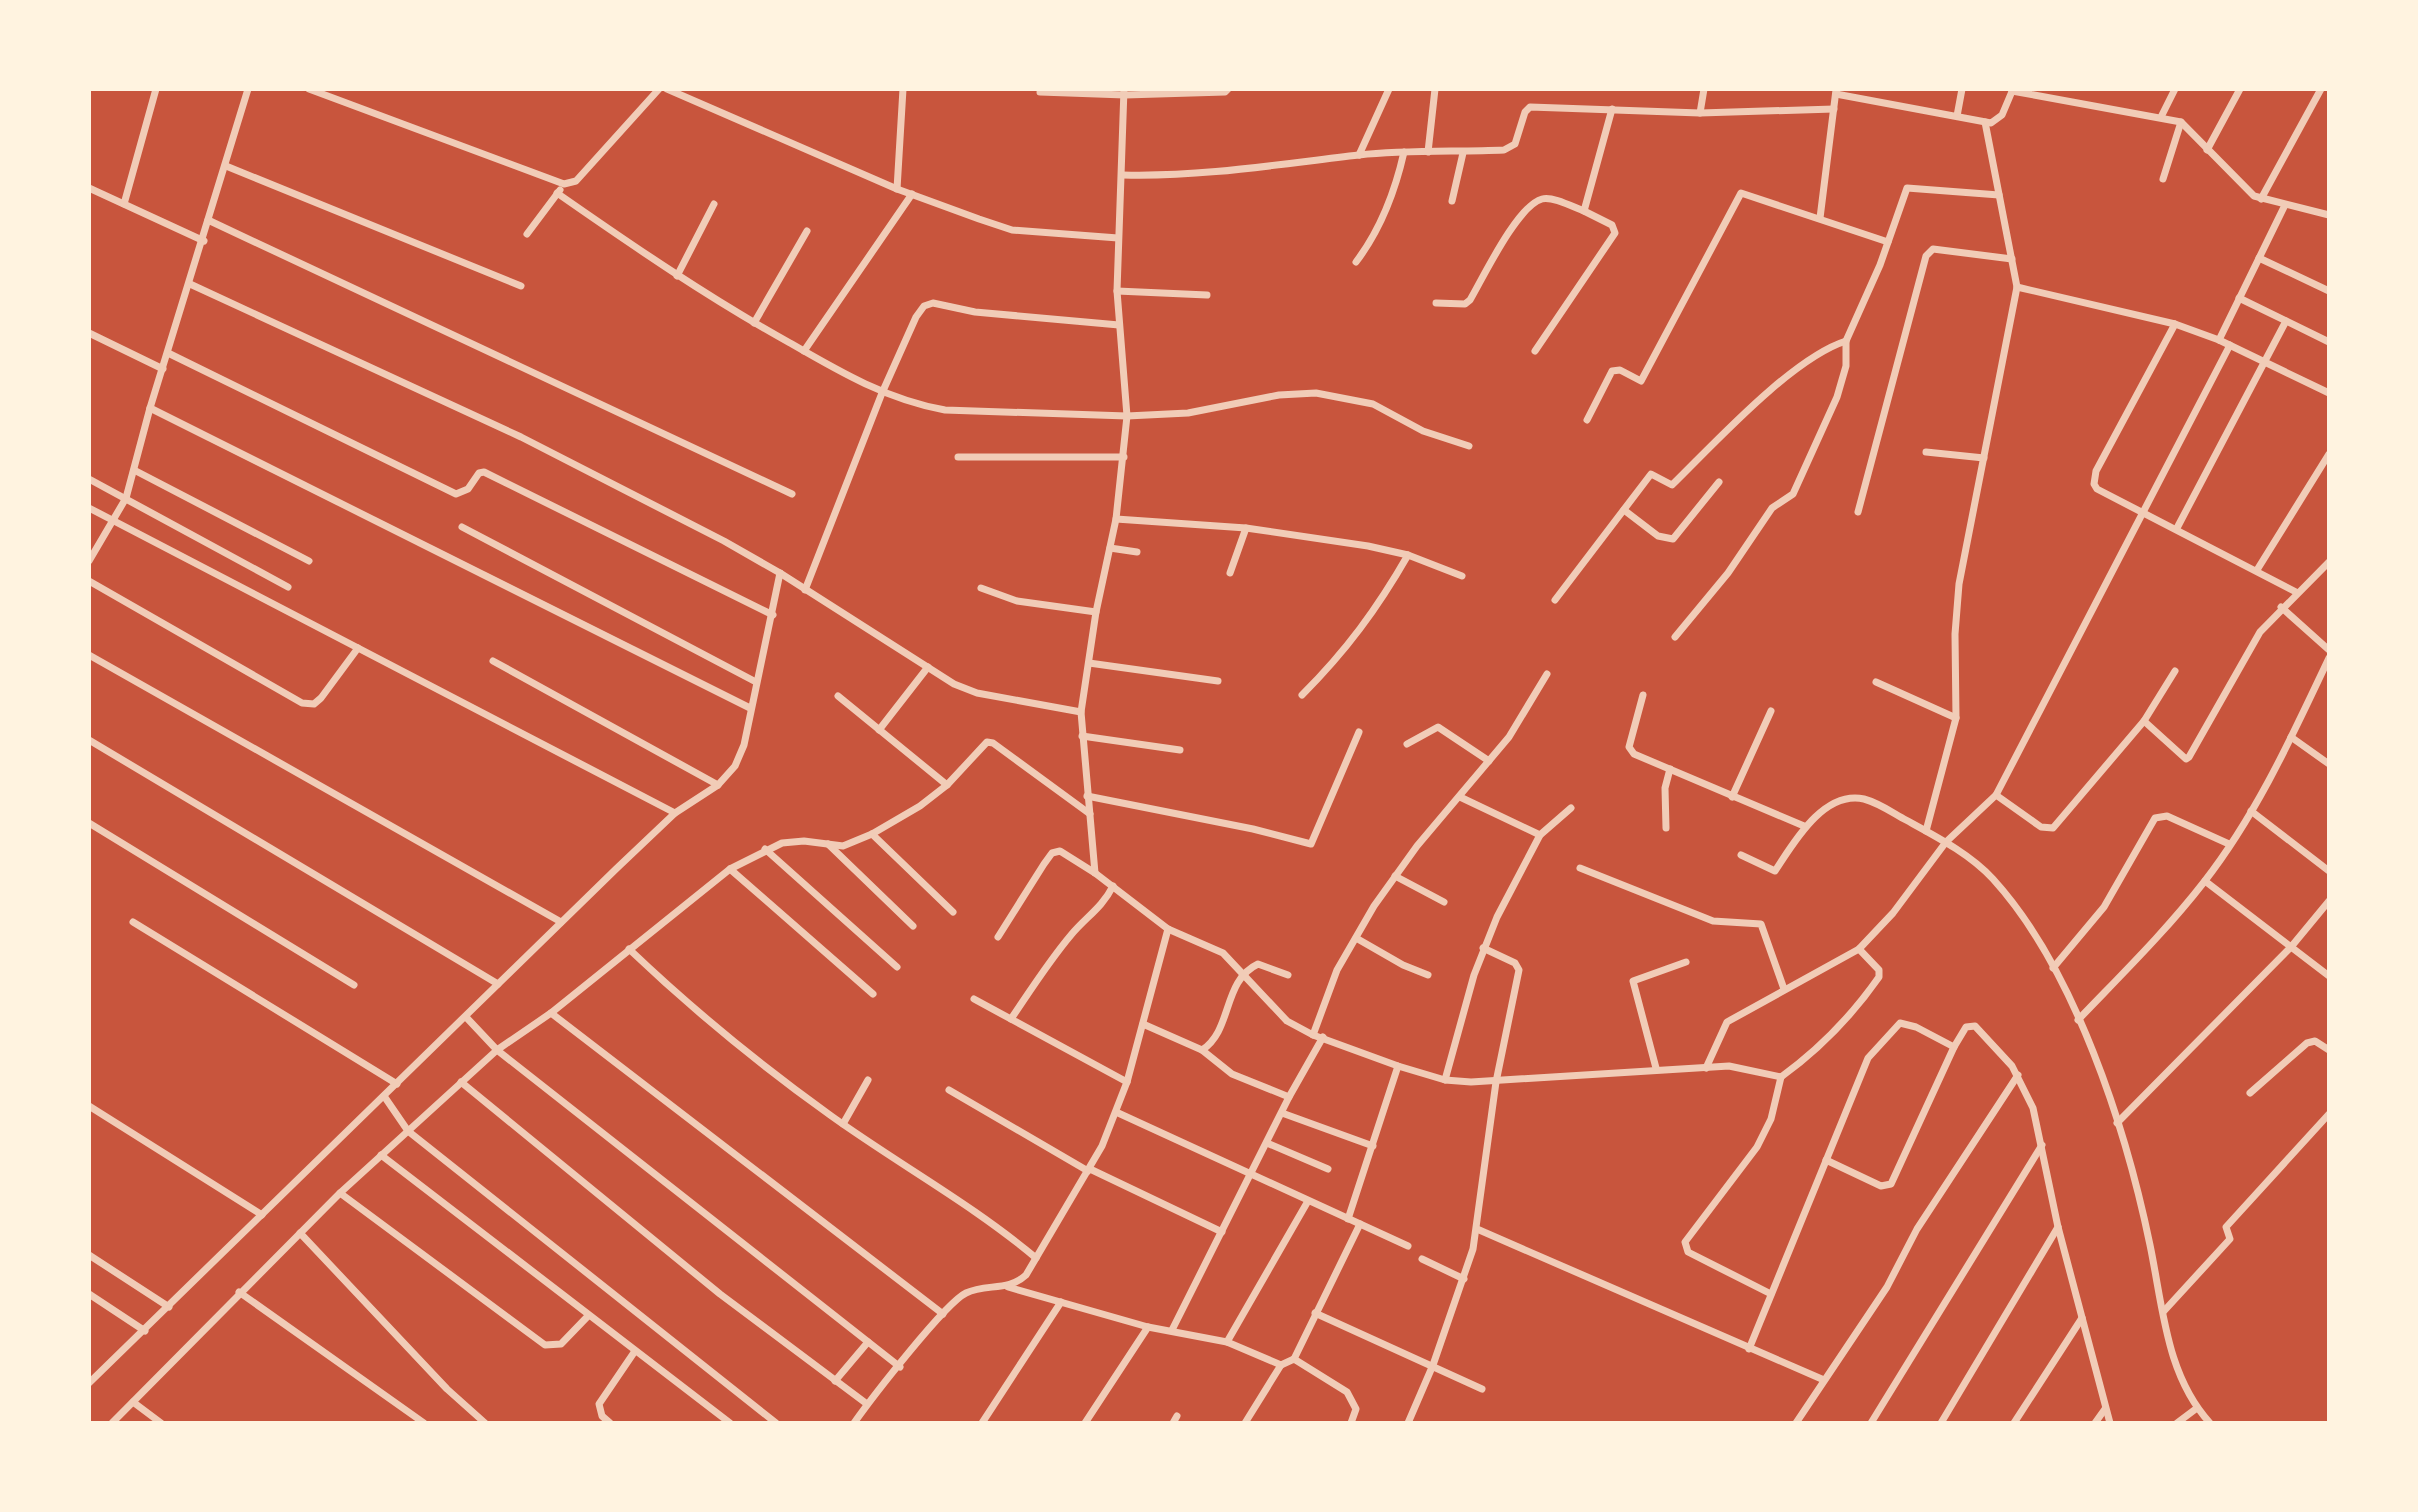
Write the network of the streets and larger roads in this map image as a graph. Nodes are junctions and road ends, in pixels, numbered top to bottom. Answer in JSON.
{"nodes":[{"id":1,"x":156,"y":89,"type":"edge"},
{"id":2,"x":248,"y":89,"type":"edge"},
{"id":3,"x":309,"y":89,"type":"edge"},
{"id":4,"x":659,"y":89,"type":"edge"},
{"id":5,"x":667,"y":89,"type":"edge"},
{"id":6,"x":903,"y":89,"type":"edge"},
{"id":7,"x":1228,"y":89,"type":"edge"},
{"id":8,"x":1390,"y":89,"type":"edge"},
{"id":9,"x":1435,"y":89,"type":"edge"},
{"id":10,"x":1703,"y":89,"type":"edge"},
{"id":11,"x":1962,"y":89,"type":"edge"},
{"id":12,"x":2175,"y":89,"type":"edge"},
{"id":13,"x":2240,"y":89,"type":"edge"},
{"id":14,"x":2321,"y":89,"type":"edge"},
{"id":15,"x":2012,"y":90,"type":"edge"},
{"id":16,"x":1040,"y":92,"type":"dead end"},
{"id":17,"x":1125,"y":92,"type":"edge"},
{"id":18,"x":1836,"y":92,"type":"edge"},
{"id":19,"x":1612,"y":109,"type":"junction"},
{"id":20,"x":1834,"y":109,"type":"junction"},
{"id":21,"x":1700,"y":113,"type":"junction"},
{"id":22,"x":1957,"y":116,"type":"junction"},
{"id":23,"x":2161,"y":117,"type":"junction"},
{"id":24,"x":2181,"y":122,"type":"junction"},
{"id":25,"x":1988,"y":123,"type":"junction"},
{"id":26,"x":2207,"y":150,"type":"junction"},
{"id":27,"x":1404,"y":152,"type":"junction"},
{"id":28,"x":1428,"y":152,"type":"junction"},
{"id":29,"x":1463,"y":153,"type":"junction"},
{"id":30,"x":1359,"y":155,"type":"junction"},
{"id":31,"x":226,"y":166,"type":"junction"},
{"id":32,"x":1124,"y":175,"type":"junction"},
{"id":33,"x":2163,"y":179,"type":"dead end"},
{"id":34,"x":564,"y":184,"type":"junction"},
{"id":35,"x":89,"y":188,"type":"edge"},
{"id":36,"x":897,"y":189,"type":"junction"},
{"id":37,"x":557,"y":193,"type":"junction"},
{"id":38,"x":912,"y":194,"type":"junction"},
{"id":39,"x":1999,"y":195,"type":"junction"},
{"id":40,"x":2261,"y":199,"type":"junction"},
{"id":41,"x":1452,"y":201,"type":"dead end"},
{"id":42,"x":124,"y":204,"type":"junction"},
{"id":43,"x":714,"y":204,"type":"dead end"},
{"id":44,"x":2285,"y":205,"type":"junction"},
{"id":45,"x":1584,"y":211,"type":"junction"},
{"id":46,"x":2329,"y":215,"type":"edge"},
{"id":47,"x":1820,"y":218,"type":"junction"},
{"id":48,"x":208,"y":220,"type":"junction"},
{"id":49,"x":807,"y":231,"type":"dead end"},
{"id":50,"x":527,"y":233,"type":"dead end"},
{"id":51,"x":1118,"y":239,"type":"junction"},
{"id":52,"x":204,"y":241,"type":"junction"},
{"id":53,"x":1888,"y":242,"type":"junction"},
{"id":54,"x":2259,"y":258,"type":"junction"},
{"id":55,"x":2012,"y":259,"type":"junction"},
{"id":56,"x":1356,"y":262,"type":"dead end"},
{"id":57,"x":677,"y":276,"type":"junction"},
{"id":58,"x":190,"y":284,"type":"junction"},
{"id":59,"x":521,"y":286,"type":"dead end"},
{"id":60,"x":2017,"y":287,"type":"junction"},
{"id":61,"x":1117,"y":291,"type":"junction"},
{"id":62,"x":2329,"y":291,"type":"edge"},
{"id":63,"x":1207,"y":295,"type":"dead end"},
{"id":64,"x":2239,"y":298,"type":"junction"},
{"id":65,"x":1436,"y":303,"type":"dead end"},
{"id":66,"x":2286,"y":321,"type":"junction"},
{"id":67,"x":754,"y":323,"type":"junction"},
{"id":68,"x":2175,"y":324,"type":"junction"},
{"id":69,"x":1119,"y":325,"type":"junction"},
{"id":70,"x":89,"y":333,"type":"edge"},
{"id":71,"x":2219,"y":340,"type":"junction"},
{"id":72,"x":1846,"y":341,"type":"junction"},
{"id":73,"x":2329,"y":342,"type":"edge"},
{"id":74,"x":2230,"y":345,"type":"junction"},
{"id":75,"x":804,"y":351,"type":"junction"},
{"id":76,"x":1535,"y":351,"type":"dead end"},
{"id":77,"x":168,"y":353,"type":"junction"},
{"id":78,"x":2264,"y":362,"type":"junction"},
{"id":79,"x":163,"y":369,"type":"junction"},
{"id":80,"x":882,"y":393,"type":"junction"},
{"id":81,"x":2329,"y":393,"type":"edge"},
{"id":82,"x":150,"y":408,"type":"junction"},
{"id":83,"x":1127,"y":415,"type":"junction"},
{"id":84,"x":1587,"y":420,"type":"dead end"},
{"id":85,"x":1469,"y":446,"type":"dead end"},
{"id":86,"x":1926,"y":452,"type":"dead end"},
{"id":87,"x":2329,"y":454,"type":"edge"},
{"id":88,"x":958,"y":457,"type":"dead end"},
{"id":89,"x":1124,"y":457,"type":"junction"},
{"id":90,"x":1984,"y":458,"type":"junction"},
{"id":91,"x":134,"y":470,"type":"junction"},
{"id":92,"x":89,"y":479,"type":"edge"},
{"id":93,"x":1720,"y":481,"type":"dead end"},
{"id":94,"x":792,"y":494,"type":"dead end"},
{"id":95,"x":126,"y":498,"type":"junction"},
{"id":96,"x":89,"y":508,"type":"edge"},
{"id":97,"x":1624,"y":510,"type":"junction"},
{"id":98,"x":1858,"y":512,"type":"dead end"},
{"id":99,"x":2142,"y":512,"type":"junction"},
{"id":100,"x":1116,"y":519,"type":"junction"},
{"id":101,"x":114,"y":521,"type":"junction"},
{"id":102,"x":462,"y":527,"type":"dead end"},
{"id":103,"x":1246,"y":528,"type":"junction"},
{"id":104,"x":2177,"y":528,"type":"junction"},
{"id":105,"x":1110,"y":548,"type":"junction"},
{"id":106,"x":1137,"y":552,"type":"dead end"},
{"id":107,"x":1408,"y":555,"type":"junction"},
{"id":108,"x":89,"y":561,"type":"edge"},
{"id":109,"x":309,"y":561,"type":"dead end"},
{"id":110,"x":2329,"y":562,"type":"edge"},
{"id":111,"x":2257,"y":570,"type":"junction"},
{"id":112,"x":780,"y":573,"type":"junction"},
{"id":113,"x":1230,"y":573,"type":"dead end"},
{"id":114,"x":1462,"y":576,"type":"dead end"},
{"id":115,"x":89,"y":582,"type":"edge"},
{"id":116,"x":288,"y":586,"type":"dead end"},
{"id":117,"x":981,"y":588,"type":"dead end"},
{"id":118,"x":805,"y":590,"type":"junction"},
{"id":119,"x":2296,"y":592,"type":"junction"},
{"id":120,"x":1555,"y":600,"type":"dead end"},
{"id":121,"x":2281,"y":607,"type":"junction"},
{"id":122,"x":1096,"y":612,"type":"junction"},
{"id":123,"x":773,"y":615,"type":"junction"},
{"id":124,"x":1675,"y":638,"type":"dead end"},
{"id":125,"x":358,"y":648,"type":"junction"},
{"id":126,"x":2329,"y":650,"type":"edge"},
{"id":127,"x":89,"y":656,"type":"edge"},
{"id":128,"x":2329,"y":657,"type":"edge"},
{"id":129,"x":493,"y":661,"type":"dead end"},
{"id":130,"x":1089,"y":663,"type":"junction"},
{"id":131,"x":928,"y":667,"type":"junction"},
{"id":132,"x":2175,"y":671,"type":"dead end"},
{"id":133,"x":1547,"y":674,"type":"dead end"},
{"id":134,"x":1218,"y":681,"type":"dead end"},
{"id":135,"x":756,"y":682,"type":"junction"},
{"id":136,"x":1876,"y":682,"type":"dead end"},
{"id":137,"x":1302,"y":695,"type":"dead end"},
{"id":138,"x":1643,"y":695,"type":"dead end"},
{"id":139,"x":838,"y":696,"type":"dead end"},
{"id":140,"x":750,"y":708,"type":"junction"},
{"id":141,"x":1771,"y":711,"type":"dead end"},
{"id":142,"x":1081,"y":712,"type":"junction"},
{"id":143,"x":1956,"y":718,"type":"junction"},
{"id":144,"x":2144,"y":721,"type":"junction"},
{"id":145,"x":879,"y":730,"type":"junction"},
{"id":146,"x":1359,"y":732,"type":"dead end"},
{"id":147,"x":1082,"y":736,"type":"junction"},
{"id":148,"x":2291,"y":737,"type":"junction"},
{"id":149,"x":89,"y":740,"type":"edge"},
{"id":150,"x":1407,"y":744,"type":"dead end"},
{"id":151,"x":1180,"y":750,"type":"dead end"},
{"id":152,"x":1489,"y":761,"type":"junction"},
{"id":153,"x":2329,"y":764,"type":"edge"},
{"id":154,"x":1670,"y":769,"type":"junction"},
{"id":155,"x":718,"y":785,"type":"junction"},
{"id":156,"x":947,"y":785,"type":"junction"},
{"id":157,"x":1996,"y":795,"type":"junction"},
{"id":158,"x":1087,"y":796,"type":"junction"},
{"id":159,"x":1460,"y":797,"type":"junction"},
{"id":160,"x":1732,"y":797,"type":"junction"},
{"id":161,"x":1571,"y":808,"type":"dead end"},
{"id":162,"x":2251,"y":811,"type":"junction"},
{"id":163,"x":675,"y":814,"type":"junction"},
{"id":164,"x":1090,"y":814,"type":"junction"},
{"id":165,"x":89,"y":823,"type":"edge"},
{"id":166,"x":1804,"y":826,"type":"junction"},
{"id":167,"x":1666,"y":828,"type":"dead end"},
{"id":168,"x":1926,"y":831,"type":"junction"},
{"id":169,"x":872,"y":834,"type":"junction"},
{"id":170,"x":1540,"y":835,"type":"junction"},
{"id":171,"x":1946,"y":842,"type":"junction"},
{"id":172,"x":828,"y":844,"type":"junction"},
{"id":173,"x":2229,"y":844,"type":"junction"},
{"id":174,"x":765,"y":849,"type":"junction"},
{"id":175,"x":1741,"y":855,"type":"dead end"},
{"id":176,"x":1580,"y":868,"type":"dead end"},
{"id":177,"x":730,"y":869,"type":"junction"},
{"id":178,"x":2329,"y":871,"type":"edge"},
{"id":179,"x":1095,"y":873,"type":"junction"},
{"id":180,"x":1395,"y":877,"type":"junction"},
{"id":181,"x":2205,"y":881,"type":"junction"},
{"id":182,"x":1113,"y":886,"type":"junction"},
{"id":183,"x":2329,"y":901,"type":"edge"},
{"id":184,"x":1444,"y":902,"type":"dead end"},
{"id":185,"x":953,"y":912,"type":"dead end"},
{"id":186,"x":133,"y":922,"type":"dead end"},
{"id":187,"x":561,"y":922,"type":"junction"},
{"id":188,"x":913,"y":926,"type":"dead end"},
{"id":189,"x":1168,"y":929,"type":"junction"},
{"id":190,"x":998,"y":937,"type":"dead end"},
{"id":191,"x":1356,"y":938,"type":"junction"},
{"id":192,"x":2291,"y":947,"type":"junction"},
{"id":193,"x":1483,"y":948,"type":"junction"},
{"id":194,"x":629,"y":949,"type":"junction"},
{"id":195,"x":1859,"y":950,"type":"junction"},
{"id":196,"x":1686,"y":962,"type":"dead end"},
{"id":197,"x":897,"y":967,"type":"dead end"},
{"id":198,"x":2053,"y":968,"type":"junction"},
{"id":199,"x":1241,"y":973,"type":"junction"},
{"id":200,"x":1288,"y":975,"type":"dead end"},
{"id":201,"x":1428,"y":975,"type":"dead end"},
{"id":202,"x":2329,"y":976,"type":"edge"},
{"id":203,"x":498,"y":984,"type":"junction"},
{"id":204,"x":354,"y":985,"type":"dead end"},
{"id":205,"x":1784,"y":989,"type":"junction"},
{"id":206,"x":873,"y":994,"type":"dead end"},
{"id":207,"x":974,"y":999,"type":"dead end"},
{"id":208,"x":551,"y":1013,"type":"junction"},
{"id":209,"x":466,"y":1017,"type":"junction"},
{"id":210,"x":1011,"y":1019,"type":"junction"},
{"id":211,"x":2078,"y":1020,"type":"junction"},
{"id":212,"x":1143,"y":1024,"type":"junction"},
{"id":213,"x":1312,"y":1035,"type":"junction"},
{"id":214,"x":1323,"y":1037,"type":"junction"},
{"id":215,"x":1954,"y":1047,"type":"junction"},
{"id":216,"x":1202,"y":1049,"type":"junction"},
{"id":217,"x":497,"y":1050,"type":"junction"},
{"id":218,"x":2329,"y":1050,"type":"edge"},
{"id":219,"x":1398,"y":1066,"type":"junction"},
{"id":220,"x":1656,"y":1068,"type":"junction"},
{"id":221,"x":1706,"y":1068,"type":"junction"},
{"id":222,"x":2018,"y":1075,"type":"junction"},
{"id":223,"x":1781,"y":1077,"type":"junction"},
{"id":224,"x":868,"y":1080,"type":"dead end"},
{"id":225,"x":1445,"y":1080,"type":"junction"},
{"id":226,"x":461,"y":1082,"type":"junction"},
{"id":227,"x":1127,"y":1082,"type":"junction"},
{"id":228,"x":1496,"y":1082,"type":"junction"},
{"id":229,"x":397,"y":1084,"type":"junction"},
{"id":230,"x":949,"y":1090,"type":"dead end"},
{"id":231,"x":2250,"y":1093,"type":"dead end"},
{"id":232,"x":384,"y":1096,"type":"junction"},
{"id":233,"x":1289,"y":1097,"type":"junction"},
{"id":234,"x":89,"y":1106,"type":"edge"},
{"id":235,"x":1116,"y":1112,"type":"junction"},
{"id":236,"x":1283,"y":1112,"type":"junction"},
{"id":237,"x":2329,"y":1114,"type":"edge"},
{"id":238,"x":2117,"y":1123,"type":"junction"},
{"id":239,"x":843,"y":1124,"type":"junction"},
{"id":240,"x":408,"y":1131,"type":"junction"},
{"id":241,"x":1267,"y":1143,"type":"junction"},
{"id":242,"x":2042,"y":1145,"type":"junction"},
{"id":243,"x":1373,"y":1146,"type":"junction"},
{"id":244,"x":381,"y":1155,"type":"junction"},
{"id":245,"x":1826,"y":1160,"type":"junction"},
{"id":246,"x":1328,"y":1169,"type":"dead end"},
{"id":247,"x":1089,"y":1170,"type":"junction"},
{"id":248,"x":1251,"y":1175,"type":"junction"},
{"id":249,"x":340,"y":1193,"type":"junction"},
{"id":250,"x":1308,"y":1201,"type":"junction"},
{"id":251,"x":262,"y":1216,"type":"junction"},
{"id":252,"x":1348,"y":1219,"type":"junction"},
{"id":253,"x":1360,"y":1224,"type":"junction"},
{"id":254,"x":2059,"y":1227,"type":"junction"},
{"id":255,"x":1477,"y":1229,"type":"junction"},
{"id":256,"x":1222,"y":1232,"type":"junction"},
{"id":257,"x":300,"y":1233,"type":"junction"},
{"id":258,"x":1408,"y":1247,"type":"dead end"},
{"id":259,"x":89,"y":1255,"type":"edge"},
{"id":260,"x":1036,"y":1258,"type":"junction"},
{"id":261,"x":1423,"y":1259,"type":"dead end"},
{"id":262,"x":1464,"y":1279,"type":"junction"},
{"id":263,"x":1007,"y":1286,"type":"junction"},
{"id":264,"x":239,"y":1292,"type":"junction"},
{"id":265,"x":89,"y":1294,"type":"edge"},
{"id":266,"x":1771,"y":1294,"type":"junction"},
{"id":267,"x":1061,"y":1302,"type":"junction"},
{"id":268,"x":169,"y":1307,"type":"junction"},
{"id":269,"x":2164,"y":1311,"type":"junction"},
{"id":270,"x":1315,"y":1313,"type":"junction"},
{"id":271,"x":943,"y":1314,"type":"junction"},
{"id":272,"x":588,"y":1316,"type":"junction"},
{"id":273,"x":2082,"y":1318,"type":"junction"},
{"id":274,"x":1147,"y":1327,"type":"junction"},
{"id":275,"x":145,"y":1331,"type":"junction"},
{"id":276,"x":1172,"y":1331,"type":"junction"},
{"id":277,"x":868,"y":1342,"type":"junction"},
{"id":278,"x":1227,"y":1342,"type":"junction"},
{"id":279,"x":1749,"y":1349,"type":"junction"},
{"id":280,"x":635,"y":1351,"type":"junction"},
{"id":281,"x":1294,"y":1359,"type":"junction"},
{"id":282,"x":1281,"y":1365,"type":"junction"},
{"id":283,"x":1433,"y":1365,"type":"junction"},
{"id":284,"x":900,"y":1367,"type":"junction"},
{"id":285,"x":1824,"y":1380,"type":"junction"},
{"id":286,"x":835,"y":1381,"type":"junction"},
{"id":287,"x":89,"y":1383,"type":"edge"},
{"id":288,"x":1482,"y":1389,"type":"dead end"},
{"id":289,"x":133,"y":1402,"type":"junction"},
{"id":290,"x":867,"y":1404,"type":"junction"},
{"id":291,"x":2197,"y":1408,"type":"junction"},
{"id":292,"x":2105,"y":1409,"type":"junction"},
{"id":293,"x":112,"y":1423,"type":"edge"},
{"id":294,"x":161,"y":1423,"type":"edge"},
{"id":295,"x":424,"y":1423,"type":"edge"},
{"id":296,"x":485,"y":1423,"type":"edge"},
{"id":297,"x":610,"y":1423,"type":"edge"},
{"id":298,"x":730,"y":1423,"type":"edge"},
{"id":299,"x":776,"y":1423,"type":"edge"},
{"id":300,"x":854,"y":1423,"type":"edge"},
{"id":301,"x":982,"y":1423,"type":"edge"},
{"id":302,"x":1085,"y":1423,"type":"edge"},
{"id":303,"x":1245,"y":1423,"type":"edge"},
{"id":304,"x":1351,"y":1423,"type":"edge"},
{"id":305,"x":1408,"y":1423,"type":"edge"},
{"id":306,"x":1796,"y":1423,"type":"edge"},
{"id":307,"x":1871,"y":1423,"type":"edge"},
{"id":308,"x":1941,"y":1423,"type":"edge"},
{"id":309,"x":2014,"y":1423,"type":"edge"},
{"id":310,"x":2095,"y":1423,"type":"edge"},
{"id":311,"x":2110,"y":1423,"type":"edge"},
{"id":312,"x":2177,"y":1423,"type":"edge"},
{"id":313,"x":2210,"y":1423,"type":"edge"}],
"edges":[{"from":1,"to":42,"type":"street"},
{"from":2,"to":31,"type":"street"},
{"from":3,"to":34,"type":"street"},
{"from":4,"to":34,"type":"street"},
{"from":5,"to":36,"type":"street"},
{"from":6,"to":36,"type":"street"},
{"from":7,"to":17,"type":"street"},
{"from":8,"to":30,"type":"street"},
{"from":9,"to":28,"type":"street"},
{"from":10,"to":21,"type":"street"},
{"from":11,"to":22,"type":"street"},
{"from":12,"to":23,"type":"street"},
{"from":13,"to":26,"type":"street"},
{"from":14,"to":40,"type":"street"},
{"from":15,"to":23,"type":"street"},
{"from":15,"to":25,"type":"street"},
{"from":16,"to":17,"type":"street"},
{"from":17,"to":32,"type":"street"},
{"from":18,"to":20,"type":"street"},
{"from":18,"to":22,"type":"street"},
{"from":19,"to":21,"type":"street"},
{"from":19,"to":29,"type":"street"},
{"from":19,"to":45,"type":"street"},
{"from":20,"to":21,"type":"street"},
{"from":20,"to":47,"type":"street"},
{"from":22,"to":25,"type":"street"},
{"from":23,"to":24,"type":"street"},
{"from":24,"to":26,"type":"street"},
{"from":24,"to":33,"type":"street"},
{"from":25,"to":39,"type":"street"},
{"from":26,"to":40,"type":"street"},
{"from":27,"to":28,"type":"street"},
{"from":27,"to":30,"type":"street"},
{"from":27,"to":56,"type":"street"},
{"from":28,"to":29,"type":"street"},
{"from":29,"to":41,"type":"street"},
{"from":30,"to":32,"type":"street"},
{"from":31,"to":48,"type":"street"},
{"from":31,"to":59,"type":"street"},
{"from":32,"to":51,"type":"street"},
{"from":34,"to":37,"type":"street"},
{"from":35,"to":42,"type":"street"},
{"from":36,"to":38,"type":"street"},
{"from":37,"to":50,"type":"street"},
{"from":37,"to":57,"type":"street"},
{"from":38,"to":51,"type":"street"},
{"from":38,"to":75,"type":"street"},
{"from":39,"to":53,"type":"street"},
{"from":39,"to":55,"type":"street"},
{"from":40,"to":44,"type":"street"},
{"from":42,"to":52,"type":"street"},
{"from":43,"to":57,"type":"street"},
{"from":44,"to":46,"type":"street"},
{"from":44,"to":54,"type":"street"},
{"from":45,"to":65,"type":"street"},
{"from":45,"to":76,"type":"street"},
{"from":47,"to":53,"type":"street"},
{"from":47,"to":84,"type":"street"},
{"from":48,"to":52,"type":"street"},
{"from":48,"to":94,"type":"street"},
{"from":49,"to":67,"type":"street"},
{"from":51,"to":61,"type":"street"},
{"from":52,"to":58,"type":"street"},
{"from":53,"to":72,"type":"street"},
{"from":54,"to":62,"type":"street"},
{"from":54,"to":64,"type":"street"},
{"from":55,"to":60,"type":"street"},
{"from":55,"to":98,"type":"street"},
{"from":57,"to":67,"type":"street"},
{"from":58,"to":77,"type":"street"},
{"from":58,"to":112,"type":"street"},
{"from":60,"to":68,"type":"street"},
{"from":60,"to":90,"type":"street"},
{"from":61,"to":63,"type":"street"},
{"from":61,"to":69,"type":"street"},
{"from":64,"to":66,"type":"street"},
{"from":64,"to":71,"type":"street"},
{"from":66,"to":73,"type":"street"},
{"from":66,"to":78,"type":"street"},
{"from":67,"to":75,"type":"street"},
{"from":68,"to":71,"type":"street"},
{"from":68,"to":99,"type":"street"},
{"from":69,"to":80,"type":"street"},
{"from":69,"to":83,"type":"street"},
{"from":70,"to":79,"type":"street"},
{"from":71,"to":74,"type":"street"},
{"from":72,"to":97,"type":"street"},
{"from":72,"to":124,"type":"street"},
{"from":74,"to":78,"type":"street"},
{"from":74,"to":99,"type":"street"},
{"from":75,"to":80,"type":"street"},
{"from":77,"to":79,"type":"street"},
{"from":77,"to":123,"type":"street"},
{"from":78,"to":81,"type":"street"},
{"from":78,"to":104,"type":"street"},
{"from":79,"to":82,"type":"street"},
{"from":80,"to":83,"type":"street"},
{"from":80,"to":118,"type":"street"},
{"from":82,"to":91,"type":"street"},
{"from":82,"to":140,"type":"street"},
{"from":83,"to":85,"type":"street"},
{"from":83,"to":89,"type":"street"},
{"from":86,"to":90,"type":"street"},
{"from":87,"to":111,"type":"street"},
{"from":88,"to":89,"type":"street"},
{"from":89,"to":100,"type":"street"},
{"from":90,"to":143,"type":"street"},
{"from":91,"to":95,"type":"street"},
{"from":91,"to":109,"type":"street"},
{"from":92,"to":95,"type":"street"},
{"from":93,"to":97,"type":"street"},
{"from":95,"to":101,"type":"street"},
{"from":95,"to":116,"type":"street"},
{"from":96,"to":101,"type":"street"},
{"from":97,"to":120,"type":"street"},
{"from":99,"to":104,"type":"street"},
{"from":99,"to":157,"type":"street"},
{"from":100,"to":103,"type":"street"},
{"from":100,"to":105,"type":"street"},
{"from":101,"to":108,"type":"street"},
{"from":101,"to":125,"type":"street"},
{"from":102,"to":135,"type":"street"},
{"from":103,"to":107,"type":"street"},
{"from":103,"to":113,"type":"street"},
{"from":104,"to":111,"type":"street"},
{"from":105,"to":106,"type":"street"},
{"from":105,"to":122,"type":"street"},
{"from":107,"to":114,"type":"street"},
{"from":107,"to":137,"type":"street"},
{"from":110,"to":119,"type":"street"},
{"from":111,"to":119,"type":"street"},
{"from":112,"to":118,"type":"street"},
{"from":112,"to":123,"type":"street"},
{"from":115,"to":125,"type":"street"},
{"from":117,"to":122,"type":"street"},
{"from":118,"to":131,"type":"street"},
{"from":119,"to":121,"type":"street"},
{"from":121,"to":126,"type":"street"},
{"from":121,"to":144,"type":"street"},
{"from":122,"to":130,"type":"street"},
{"from":123,"to":135,"type":"street"},
{"from":125,"to":163,"type":"street"},
{"from":127,"to":187,"type":"street"},
{"from":128,"to":148,"type":"street"},
{"from":129,"to":155,"type":"street"},
{"from":130,"to":134,"type":"street"},
{"from":130,"to":142,"type":"street"},
{"from":131,"to":142,"type":"street"},
{"from":131,"to":145,"type":"street"},
{"from":132,"to":144,"type":"street"},
{"from":133,"to":152,"type":"street"},
{"from":135,"to":140,"type":"street"},
{"from":136,"to":143,"type":"street"},
{"from":138,"to":154,"type":"street"},
{"from":139,"to":145,"type":"street"},
{"from":140,"to":155,"type":"street"},
{"from":141,"to":160,"type":"street"},
{"from":142,"to":147,"type":"street"},
{"from":143,"to":168,"type":"street"},
{"from":144,"to":157,"type":"street"},
{"from":145,"to":156,"type":"street"},
{"from":146,"to":158,"type":"street"},
{"from":147,"to":151,"type":"street"},
{"from":147,"to":158,"type":"street"},
{"from":148,"to":153,"type":"street"},
{"from":148,"to":162,"type":"street"},
{"from":149,"to":203,"type":"street"},
{"from":150,"to":152,"type":"street"},
{"from":152,"to":159,"type":"street"},
{"from":154,"to":160,"type":"street"},
{"from":154,"to":167,"type":"street"},
{"from":155,"to":163,"type":"street"},
{"from":156,"to":164,"type":"street"},
{"from":156,"to":169,"type":"street"},
{"from":157,"to":171,"type":"street"},
{"from":158,"to":164,"type":"street"},
{"from":159,"to":170,"type":"street"},
{"from":159,"to":180,"type":"street"},
{"from":160,"to":166,"type":"street"},
{"from":161,"to":170,"type":"street"},
{"from":162,"to":173,"type":"street"},
{"from":162,"to":178,"type":"street"},
{"from":163,"to":187,"type":"street"},
{"from":164,"to":179,"type":"street"},
{"from":165,"to":204,"type":"street"},
{"from":166,"to":168,"type":"street"},
{"from":166,"to":175,"type":"street"},
{"from":168,"to":171,"type":"street"},
{"from":169,"to":172,"type":"street"},
{"from":169,"to":185,"type":"street"},
{"from":170,"to":193,"type":"street"},
{"from":171,"to":195,"type":"street"},
{"from":171,"to":198,"type":"street"},
{"from":172,"to":174,"type":"street"},
{"from":172,"to":188,"type":"street"},
{"from":173,"to":181,"type":"street"},
{"from":173,"to":198,"type":"street"},
{"from":174,"to":177,"type":"street"},
{"from":174,"to":197,"type":"street"},
{"from":176,"to":205,"type":"street"},
{"from":177,"to":194,"type":"street"},
{"from":177,"to":206,"type":"street"},
{"from":179,"to":182,"type":"street"},
{"from":179,"to":190,"type":"street"},
{"from":180,"to":184,"type":"street"},
{"from":180,"to":191,"type":"street"},
{"from":181,"to":192,"type":"street"},
{"from":181,"to":211,"type":"street"},
{"from":182,"to":189,"type":"street"},
{"from":182,"to":210,"type":"street"},
{"from":183,"to":192,"type":"street"},
{"from":186,"to":229,"type":"street"},
{"from":187,"to":203,"type":"street"},
{"from":189,"to":199,"type":"street"},
{"from":189,"to":212,"type":"street"},
{"from":191,"to":201,"type":"street"},
{"from":191,"to":213,"type":"street"},
{"from":192,"to":202,"type":"street"},
{"from":192,"to":238,"type":"street"},
{"from":193,"to":225,"type":"street"},
{"from":193,"to":228,"type":"street"},
{"from":194,"to":208,"type":"street"},
{"from":194,"to":239,"type":"street"},
{"from":195,"to":205,"type":"street"},
{"from":195,"to":223,"type":"street"},
{"from":196,"to":220,"type":"street"},
{"from":198,"to":211,"type":"street"},
{"from":199,"to":200,"type":"street"},
{"from":199,"to":213,"type":"street"},
{"from":199,"to":216,"type":"street"},
{"from":203,"to":209,"type":"street"},
{"from":205,"to":221,"type":"street"},
{"from":207,"to":210,"type":"street"},
{"from":208,"to":217,"type":"street"},
{"from":208,"to":271,"type":"street"},
{"from":209,"to":217,"type":"street"},
{"from":209,"to":229,"type":"street"},
{"from":210,"to":227,"type":"street"},
{"from":211,"to":238,"type":"street"},
{"from":212,"to":216,"type":"street"},
{"from":212,"to":227,"type":"street"},
{"from":213,"to":214,"type":"street"},
{"from":214,"to":219,"type":"street"},
{"from":214,"to":233,"type":"street"},
{"from":215,"to":222,"type":"street"},
{"from":215,"to":245,"type":"street"},
{"from":215,"to":245,"type":"street"},
{"from":216,"to":233,"type":"street"},
{"from":217,"to":226,"type":"street"},
{"from":217,"to":277,"type":"street"},
{"from":218,"to":231,"type":"street"},
{"from":219,"to":225,"type":"street"},
{"from":219,"to":243,"type":"street"},
{"from":220,"to":221,"type":"street"},
{"from":220,"to":228,"type":"street"},
{"from":221,"to":223,"type":"street"},
{"from":222,"to":242,"type":"street"},
{"from":222,"to":285,"type":"street"},
{"from":223,"to":266,"type":"street"},
{"from":224,"to":239,"type":"street"},
{"from":225,"to":228,"type":"street"},
{"from":226,"to":240,"type":"street"},
{"from":226,"to":286,"type":"street"},
{"from":227,"to":235,"type":"street"},
{"from":228,"to":255,"type":"street"},
{"from":229,"to":232,"type":"street"},
{"from":230,"to":247,"type":"street"},
{"from":232,"to":240,"type":"street"},
{"from":232,"to":251,"type":"street"},
{"from":233,"to":236,"type":"street"},
{"from":234,"to":251,"type":"street"},
{"from":235,"to":247,"type":"street"},
{"from":235,"to":248,"type":"street"},
{"from":236,"to":241,"type":"street"},
{"from":236,"to":243,"type":"street"},
{"from":237,"to":269,"type":"street"},
{"from":238,"to":269,"type":"street"},
{"from":239,"to":260,"type":"street"},
{"from":240,"to":244,"type":"street"},
{"from":240,"to":299,"type":"street"},
{"from":241,"to":246,"type":"street"},
{"from":241,"to":248,"type":"street"},
{"from":242,"to":254,"type":"street"},
{"from":242,"to":307,"type":"street"},
{"from":243,"to":252,"type":"street"},
{"from":244,"to":249,"type":"street"},
{"from":244,"to":272,"type":"street"},
{"from":245,"to":266,"type":"street"},
{"from":247,"to":256,"type":"street"},
{"from":247,"to":260,"type":"street"},
{"from":248,"to":250,"type":"street"},
{"from":248,"to":256,"type":"street"},
{"from":249,"to":257,"type":"street"},
{"from":249,"to":272,"type":"street"},
{"from":250,"to":252,"type":"street"},
{"from":250,"to":278,"type":"street"},
{"from":251,"to":268,"type":"street"},
{"from":252,"to":253,"type":"street"},
{"from":253,"to":258,"type":"street"},
{"from":253,"to":270,"type":"street"},
{"from":254,"to":273,"type":"street"},
{"from":254,"to":308,"type":"street"},
{"from":255,"to":262,"type":"street"},
{"from":255,"to":279,"type":"street"},
{"from":256,"to":276,"type":"street"},
{"from":257,"to":264,"type":"street"},
{"from":257,"to":296,"type":"street"},
{"from":259,"to":268,"type":"street"},
{"from":260,"to":263,"type":"street"},
{"from":261,"to":262,"type":"street"},
{"from":262,"to":283,"type":"street"},
{"from":263,"to":267,"type":"street"},
{"from":263,"to":271,"type":"street"},
{"from":264,"to":289,"type":"street"},
{"from":264,"to":295,"type":"street"},
{"from":265,"to":275,"type":"street"},
{"from":266,"to":279,"type":"street"},
{"from":267,"to":274,"type":"street"},
{"from":267,"to":301,"type":"street"},
{"from":268,"to":275,"type":"street"},
{"from":269,"to":291,"type":"street"},
{"from":270,"to":281,"type":"street"},
{"from":270,"to":283,"type":"street"},
{"from":271,"to":284,"type":"street"},
{"from":272,"to":280,"type":"street"},
{"from":273,"to":292,"type":"street"},
{"from":273,"to":309,"type":"street"},
{"from":274,"to":276,"type":"street"},
{"from":274,"to":302,"type":"street"},
{"from":275,"to":287,"type":"street"},
{"from":276,"to":278,"type":"street"},
{"from":277,"to":284,"type":"street"},
{"from":277,"to":286,"type":"street"},
{"from":278,"to":282,"type":"street"},
{"from":279,"to":285,"type":"street"},
{"from":280,"to":297,"type":"street"},
{"from":280,"to":298,"type":"street"},
{"from":281,"to":282,"type":"street"},
{"from":281,"to":304,"type":"street"},
{"from":282,"to":303,"type":"street"},
{"from":283,"to":288,"type":"street"},
{"from":283,"to":305,"type":"street"},
{"from":284,"to":290,"type":"street"},
{"from":285,"to":306,"type":"street"},
{"from":286,"to":290,"type":"street"},
{"from":289,"to":293,"type":"street"},
{"from":289,"to":294,"type":"street"},
{"from":290,"to":300,"type":"street"},
{"from":291,"to":312,"type":"street"},
{"from":291,"to":313,"type":"street"},
{"from":292,"to":310,"type":"street"},
{"from":292,"to":311,"type":"street"}]}
